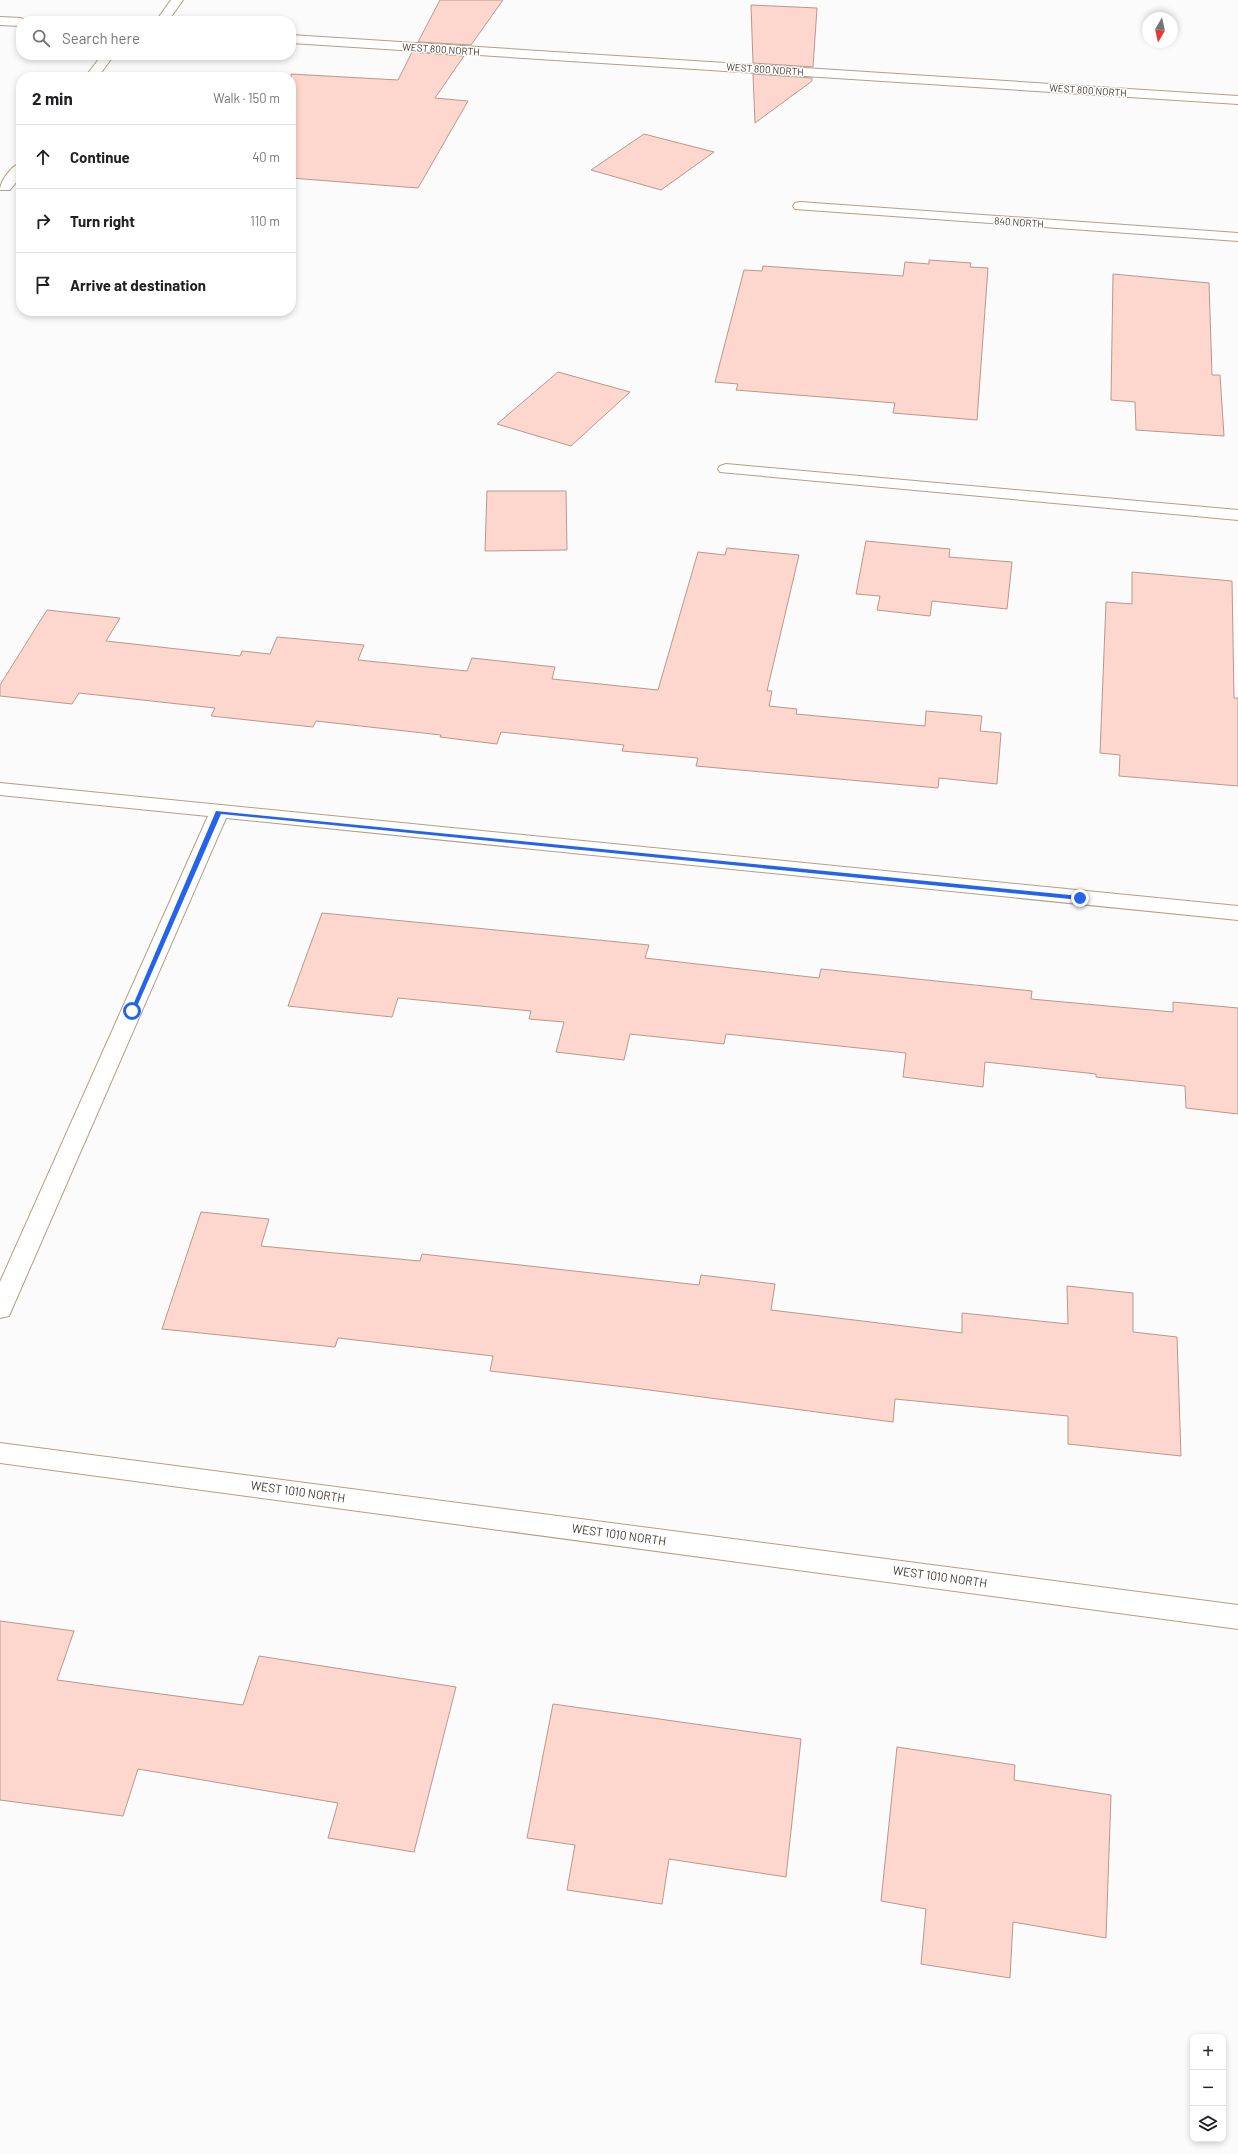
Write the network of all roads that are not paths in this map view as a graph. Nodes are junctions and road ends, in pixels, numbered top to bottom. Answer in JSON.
{"nodes":[{"id":1,"x":177,"y":0,"type":"edge"},
{"id":2,"x":166,"y":16,"type":"edge"},
{"id":3,"x":0,"y":21,"type":"edge"},
{"id":4,"x":16,"y":22,"type":"edge"},
{"id":5,"x":296,"y":39,"type":"edge"},
{"id":6,"x":104,"y":60,"type":"edge"},
{"id":7,"x":95,"y":72,"type":"edge"},
{"id":8,"x":1238,"y":100,"type":"edge"},
{"id":9,"x":16,"y":173,"type":"edge"},
{"id":10,"x":5,"y":187,"type":"dead end"},
{"id":11,"x":800,"y":206,"type":"dead end"},
{"id":12,"x":1238,"y":237,"type":"edge"},
{"id":13,"x":726,"y":469,"type":"dead end"},
{"id":14,"x":1238,"y":515,"type":"edge"},
{"id":15,"x":0,"y":789,"type":"edge"},
{"id":16,"x":218,"y":812,"type":"junction"},
{"id":17,"x":1238,"y":913,"type":"edge"},
{"id":18,"x":0,"y":1309,"type":"edge"},
{"id":19,"x":0,"y":1453,"type":"edge"},
{"id":20,"x":1238,"y":1617,"type":"edge"}],
"edges":[{"from":1,"to":2,"type":"street"},
{"from":3,"to":4,"type":"street"},
{"from":5,"to":8,"type":"street","name":"WEST 800 NORTH"},
{"from":6,"to":7,"type":"street"},
{"from":9,"to":10,"type":"street"},
{"from":11,"to":12,"type":"street","name":"840 NORTH"},
{"from":13,"to":14,"type":"street"},
{"from":15,"to":16,"type":"street"},
{"from":16,"to":17,"type":"street"},
{"from":16,"to":18,"type":"street"},
{"from":19,"to":20,"type":"street","name":"WEST 1010 NORTH"}]}
